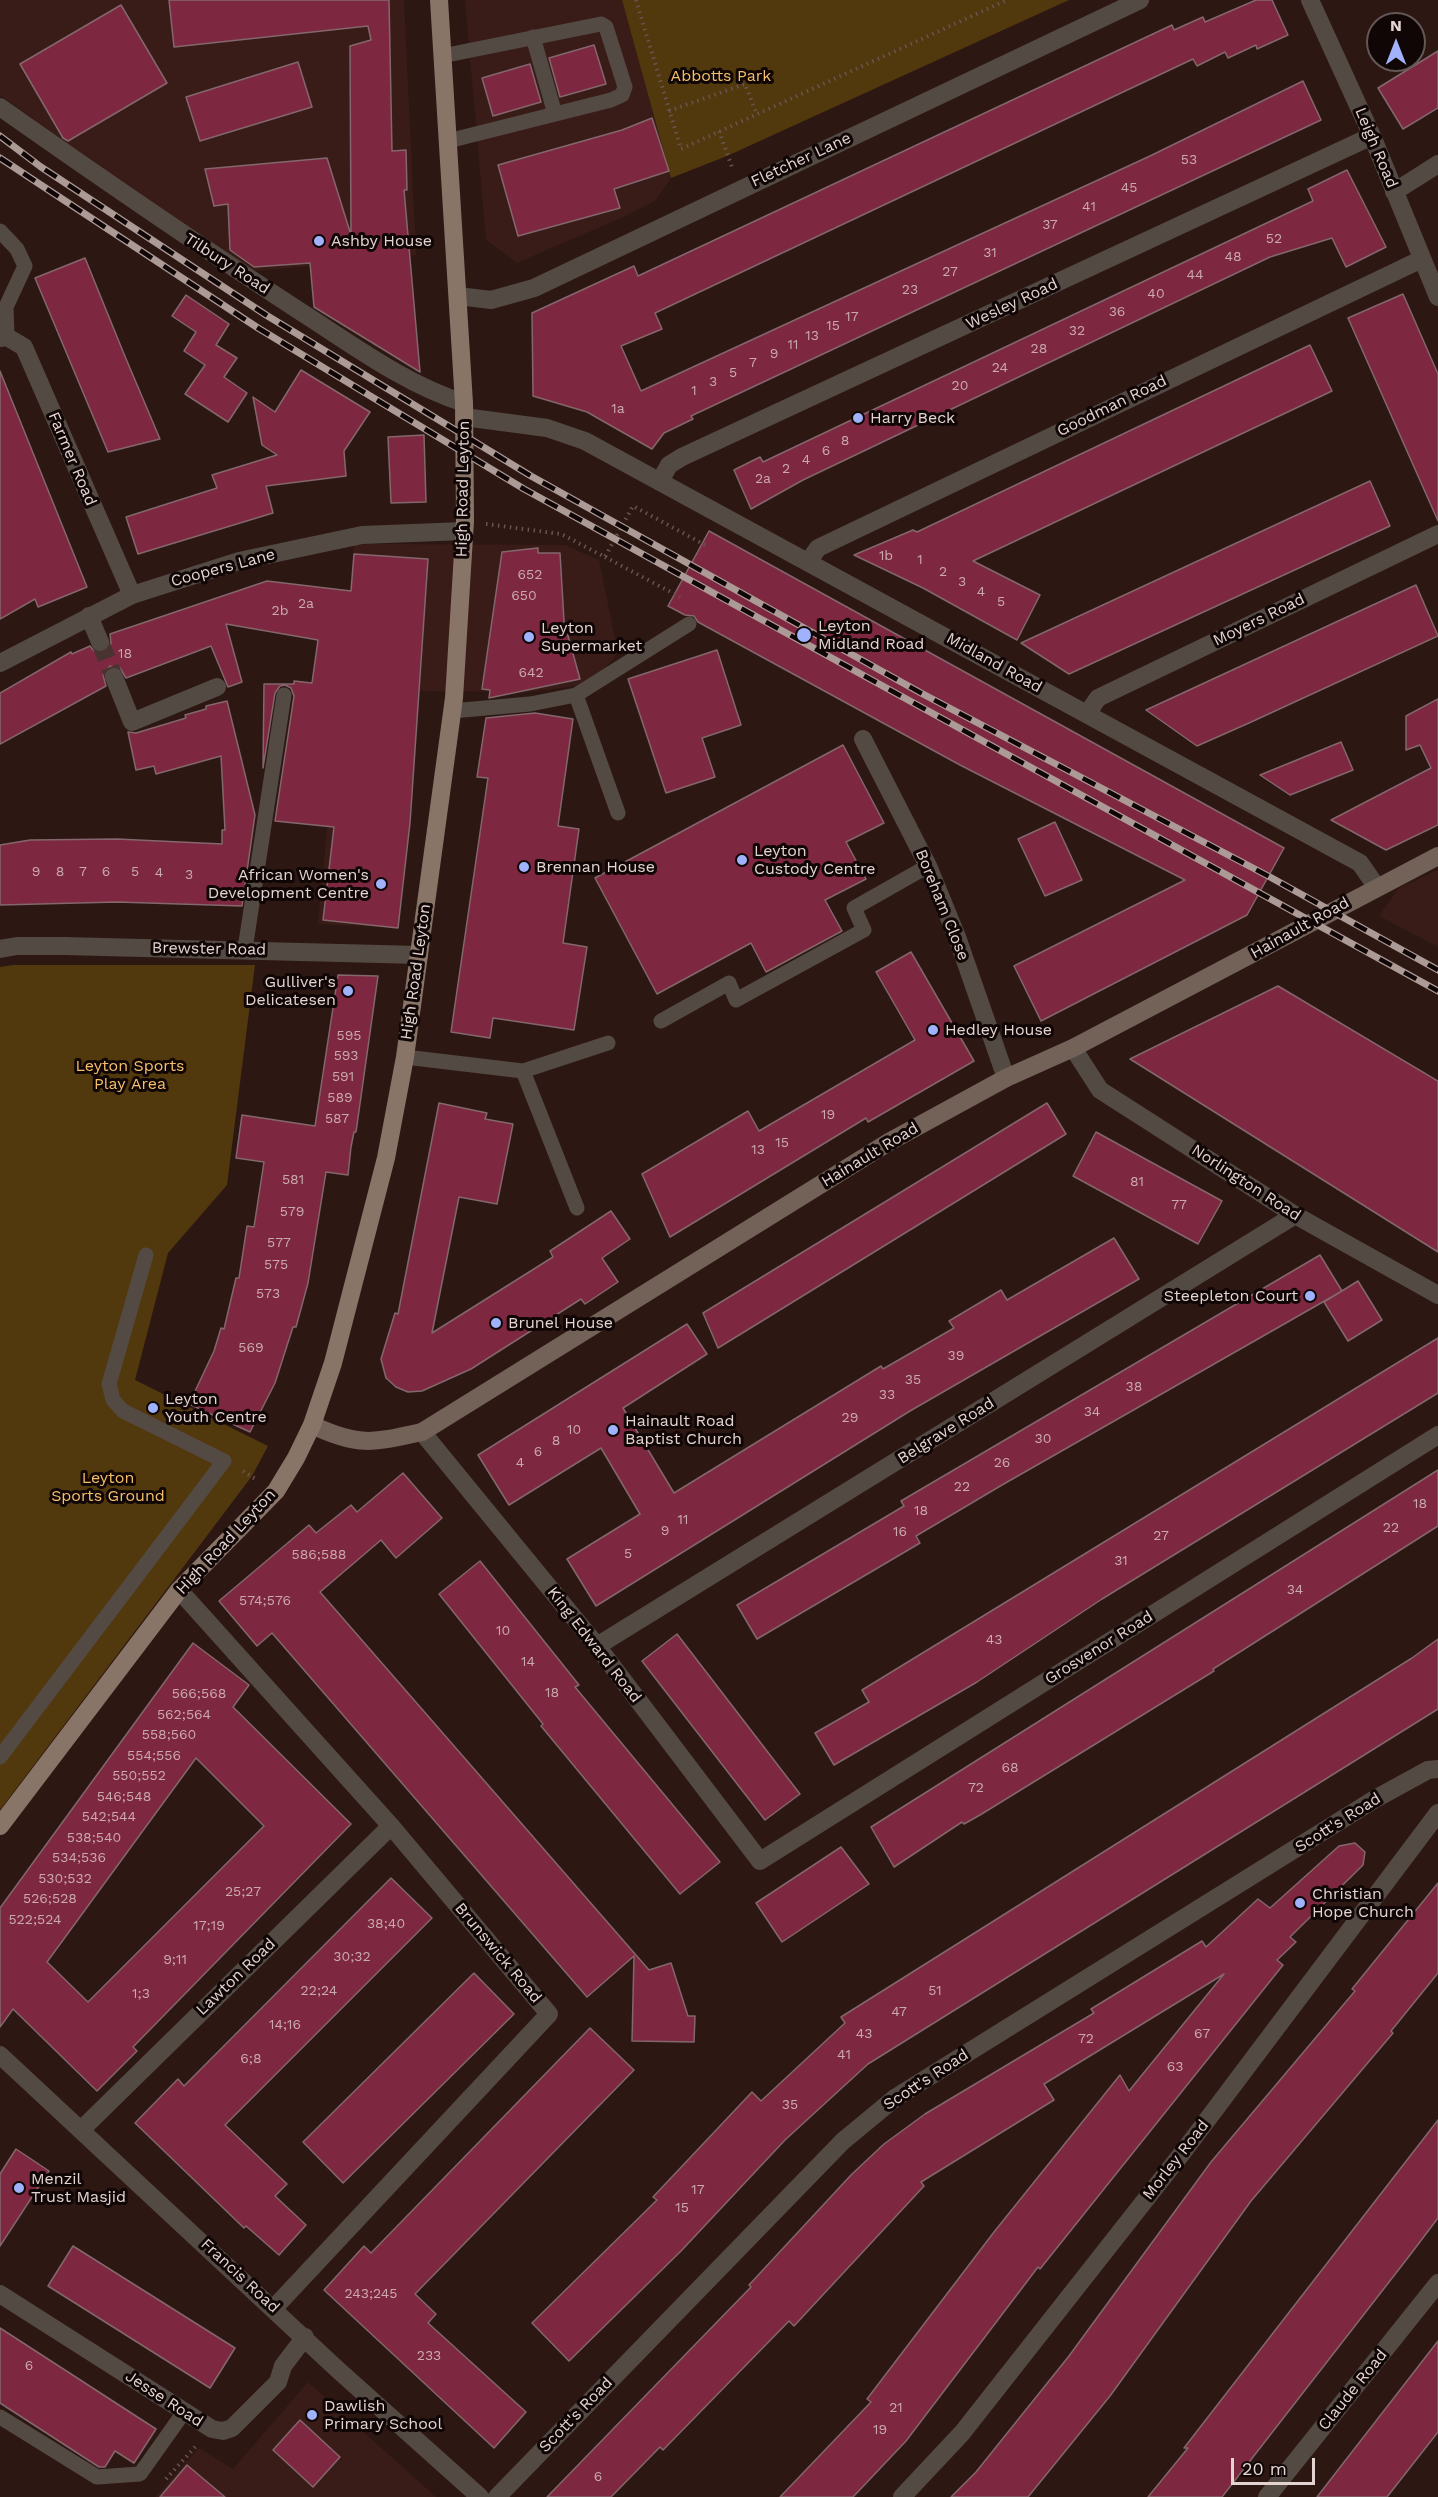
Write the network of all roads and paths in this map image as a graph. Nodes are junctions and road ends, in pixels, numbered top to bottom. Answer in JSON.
{"nodes":[{"id":1,"x":439,"y":0,"type":"edge"},
{"id":2,"x":636,"y":0,"type":"edge"},
{"id":3,"x":1007,"y":0,"type":"edge"},
{"id":4,"x":1140,"y":0,"type":"edge"},
{"id":5,"x":1310,"y":0,"type":"edge"},
{"id":6,"x":533,"y":37,"type":"junction"},
{"id":7,"x":442,"y":56,"type":"junction"},
{"id":8,"x":0,"y":107,"type":"edge"},
{"id":9,"x":669,"y":111,"type":"junction"},
{"id":10,"x":555,"y":114,"type":"junction"},
{"id":11,"x":757,"y":115,"type":"junction"},
{"id":12,"x":719,"y":131,"type":"junction"},
{"id":13,"x":1372,"y":136,"type":"junction"},
{"id":14,"x":448,"y":141,"type":"junction"},
{"id":15,"x":1438,"y":164,"type":"edge"},
{"id":16,"x":740,"y":189,"type":"junction"},
{"id":17,"x":1394,"y":192,"type":"junction"},
{"id":18,"x":0,"y":231,"type":"edge"},
{"id":19,"x":1422,"y":259,"type":"junction"},
{"id":20,"x":458,"y":296,"type":"junction"},
{"id":21,"x":1438,"y":297,"type":"edge"},
{"id":22,"x":4,"y":338,"type":"edge"},
{"id":23,"x":464,"y":410,"type":"junction"},
{"id":24,"x":660,"y":482,"type":"junction"},
{"id":25,"x":500,"y":525,"type":"dead end"},
{"id":26,"x":464,"y":531,"type":"junction"},
{"id":27,"x":1438,"y":534,"type":"edge"},
{"id":28,"x":707,"y":546,"type":"dead end"},
{"id":29,"x":605,"y":557,"type":"junction"},
{"id":30,"x":808,"y":562,"type":"junction"},
{"id":31,"x":132,"y":595,"type":"junction"},
{"id":32,"x":680,"y":597,"type":"dead end"},
{"id":33,"x":89,"y":616,"type":"junction"},
{"id":34,"x":689,"y":624,"type":"dead end"},
{"id":35,"x":100,"y":642,"type":"tunnel mouth"},
{"id":36,"x":0,"y":663,"type":"edge"},
{"id":37,"x":114,"y":677,"type":"tunnel mouth"},
{"id":38,"x":217,"y":687,"type":"dead end"},
{"id":39,"x":284,"y":695,"type":"dead end"},
{"id":40,"x":576,"y":695,"type":"junction"},
{"id":41,"x":452,"y":711,"type":"junction"},
{"id":42,"x":1087,"y":714,"type":"junction"},
{"id":43,"x":863,"y":739,"type":"dead end"},
{"id":44,"x":618,"y":813,"type":"dead end"},
{"id":45,"x":1438,"y":856,"type":"edge"},
{"id":46,"x":928,"y":866,"type":"junction"},
{"id":47,"x":1376,"y":886,"type":"junction"},
{"id":48,"x":0,"y":949,"type":"edge"},
{"id":49,"x":245,"y":950,"type":"junction"},
{"id":50,"x":419,"y":955,"type":"junction"},
{"id":51,"x":661,"y":1021,"type":"dead end"},
{"id":52,"x":608,"y":1043,"type":"dead end"},
{"id":53,"x":1073,"y":1048,"type":"junction"},
{"id":54,"x":405,"y":1057,"type":"junction"},
{"id":55,"x":523,"y":1071,"type":"junction"},
{"id":56,"x":1006,"y":1078,"type":"junction"},
{"id":57,"x":577,"y":1208,"type":"dead end"},
{"id":58,"x":1295,"y":1215,"type":"junction"},
{"id":59,"x":146,"y":1255,"type":"dead end"},
{"id":60,"x":1438,"y":1295,"type":"edge"},
{"id":61,"x":312,"y":1425,"type":"junction"},
{"id":62,"x":422,"y":1432,"type":"junction"},
{"id":63,"x":1438,"y":1435,"type":"edge"},
{"id":64,"x":224,"y":1461,"type":"junction"},
{"id":65,"x":276,"y":1491,"type":"junction"},
{"id":66,"x":179,"y":1590,"type":"junction"},
{"id":67,"x":597,"y":1646,"type":"junction"},
{"id":68,"x":0,"y":1757,"type":"edge"},
{"id":69,"x":1438,"y":1769,"type":"edge"},
{"id":70,"x":1438,"y":1813,"type":"edge"},
{"id":71,"x":0,"y":1826,"type":"edge"},
{"id":72,"x":391,"y":1826,"type":"junction"},
{"id":73,"x":760,"y":1861,"type":"joint"},
{"id":74,"x":0,"y":2055,"type":"edge"},
{"id":75,"x":82,"y":2129,"type":"junction"},
{"id":76,"x":1438,"y":2283,"type":"edge"},
{"id":77,"x":0,"y":2294,"type":"edge"},
{"id":78,"x":274,"y":2308,"type":"junction"},
{"id":79,"x":305,"y":2337,"type":"junction"},
{"id":80,"x":184,"y":2412,"type":"junction"},
{"id":81,"x":0,"y":2416,"type":"edge"},
{"id":82,"x":212,"y":2429,"type":"junction"},
{"id":83,"x":165,"y":2480,"type":"dead end"},
{"id":84,"x":480,"y":2497,"type":"edge"},
{"id":85,"x":497,"y":2497,"type":"edge"},
{"id":86,"x":902,"y":2497,"type":"edge"},
{"id":87,"x":1267,"y":2497,"type":"edge"}],
"edges":[{"from":1,"to":7,"type":"main road","name":"High Road Leyton"},
{"from":2,"to":9,"type":"path"},
{"from":3,"to":11,"type":"path"},
{"from":4,"to":16,"type":"street","name":"Fletcher Lane"},
{"from":5,"to":13,"type":"street","name":"Leigh Road"},
{"from":6,"to":7,"type":"lane"},
{"from":6,"to":10,"type":"lane"},
{"from":6,"to":10,"type":"lane"},
{"from":7,"to":14,"type":"main road","name":"High Road Leyton"},
{"from":8,"to":23,"type":"street","name":"Tilbury Road"},
{"from":9,"to":11,"type":"path"},
{"from":9,"to":12,"type":"path"},
{"from":10,"to":14,"type":"lane"},
{"from":11,"to":12,"type":"path"},
{"from":12,"to":16,"type":"path"},
{"from":13,"to":17,"type":"street","name":"Leigh Road"},
{"from":13,"to":24,"type":"street","name":"Wesley Road"},
{"from":14,"to":20,"type":"main road","name":"High Road Leyton"},
{"from":15,"to":17,"type":"street"},
{"from":16,"to":20,"type":"street","name":"Fletcher Lane"},
{"from":17,"to":19,"type":"street","name":"Leigh Road"},
{"from":18,"to":22,"type":"lane"},
{"from":19,"to":21,"type":"street","name":"Leigh Road"},
{"from":19,"to":30,"type":"street","name":"Goodman Road"},
{"from":20,"to":23,"type":"main road","name":"High Road Leyton"},
{"from":22,"to":31,"type":"street","name":"Farmer Road"},
{"from":23,"to":24,"type":"street","name":"Midland Road"},
{"from":23,"to":26,"type":"main road","name":"High Road Leyton"},
{"from":24,"to":30,"type":"street","name":"Midland Road"},
{"from":25,"to":29,"type":"path"},
{"from":26,"to":31,"type":"street","name":"Coopers Lane"},
{"from":26,"to":41,"type":"main road","name":"High Road Leyton"},
{"from":27,"to":42,"type":"street","name":"Moyers Road"},
{"from":28,"to":29,"type":"path"},
{"from":29,"to":32,"type":"path"},
{"from":30,"to":42,"type":"street","name":"Midland Road"},
{"from":31,"to":33,"type":"street","name":"Coopers Lane"},
{"from":33,"to":35,"type":"street"},
{"from":33,"to":36,"type":"street","name":"Coopers Lane"},
{"from":34,"to":40,"type":"lane"},
{"from":37,"to":38,"type":"street"},
{"from":39,"to":49,"type":"lane"},
{"from":40,"to":41,"type":"lane"},
{"from":40,"to":44,"type":"lane"},
{"from":41,"to":50,"type":"main road","name":"High Road Leyton"},
{"from":42,"to":47,"type":"street","name":"Midland Road"},
{"from":43,"to":46,"type":"street","name":"Boreham Close"},
{"from":45,"to":47,"type":"street","name":"Hainault Road"},
{"from":46,"to":51,"type":"lane"},
{"from":46,"to":56,"type":"street","name":"Boreham Close"},
{"from":47,"to":53,"type":"street","name":"Hainault Road"},
{"from":48,"to":49,"type":"street","name":"Brewster Road"},
{"from":49,"to":50,"type":"street","name":"Brewster Road"},
{"from":50,"to":54,"type":"main road","name":"High Road Leyton"},
{"from":52,"to":55,"type":"lane"},
{"from":53,"to":56,"type":"street","name":"Hainault Road"},
{"from":53,"to":58,"type":"street","name":"Norlington Road"},
{"from":54,"to":55,"type":"lane"},
{"from":54,"to":61,"type":"main road","name":"High Road Leyton"},
{"from":55,"to":57,"type":"lane"},
{"from":56,"to":62,"type":"street","name":"Hainault Road"},
{"from":58,"to":60,"type":"street","name":"Norlington Road"},
{"from":58,"to":67,"type":"street","name":"Belgrave Road"},
{"from":59,"to":64,"type":"lane"},
{"from":61,"to":62,"type":"street","name":"Hainault Road"},
{"from":61,"to":65,"type":"main road","name":"High Road Leyton"},
{"from":62,"to":67,"type":"street","name":"King Edward Road"},
{"from":63,"to":73,"type":"street","name":"Grosvenor Road"},
{"from":64,"to":65,"type":"path"},
{"from":64,"to":68,"type":"lane"},
{"from":65,"to":66,"type":"main road","name":"High Road Leyton"},
{"from":66,"to":71,"type":"main road","name":"High Road Leyton"},
{"from":66,"to":72,"type":"street","name":"Brunswick Road"},
{"from":67,"to":73,"type":"street","name":"King Edward Road"},
{"from":69,"to":85,"type":"street","name":"Scott's Road"},
{"from":70,"to":86,"type":"street","name":"Morley Road"},
{"from":72,"to":75,"type":"street","name":"Lawton Road"},
{"from":72,"to":78,"type":"street","name":"Brunswick Road"},
{"from":74,"to":75,"type":"street","name":"Francis Road"},
{"from":75,"to":78,"type":"street","name":"Francis Road"},
{"from":76,"to":87,"type":"street","name":"Claude Road"},
{"from":77,"to":80,"type":"street","name":"Jesse Road"},
{"from":78,"to":79,"type":"street","name":"Francis Road"},
{"from":79,"to":82,"type":"street","name":"Jesse Road"},
{"from":79,"to":84,"type":"street","name":"Francis Road"},
{"from":80,"to":81,"type":"lane"},
{"from":80,"to":82,"type":"street","name":"Jesse Road"},
{"from":82,"to":83,"type":"path"}]}
